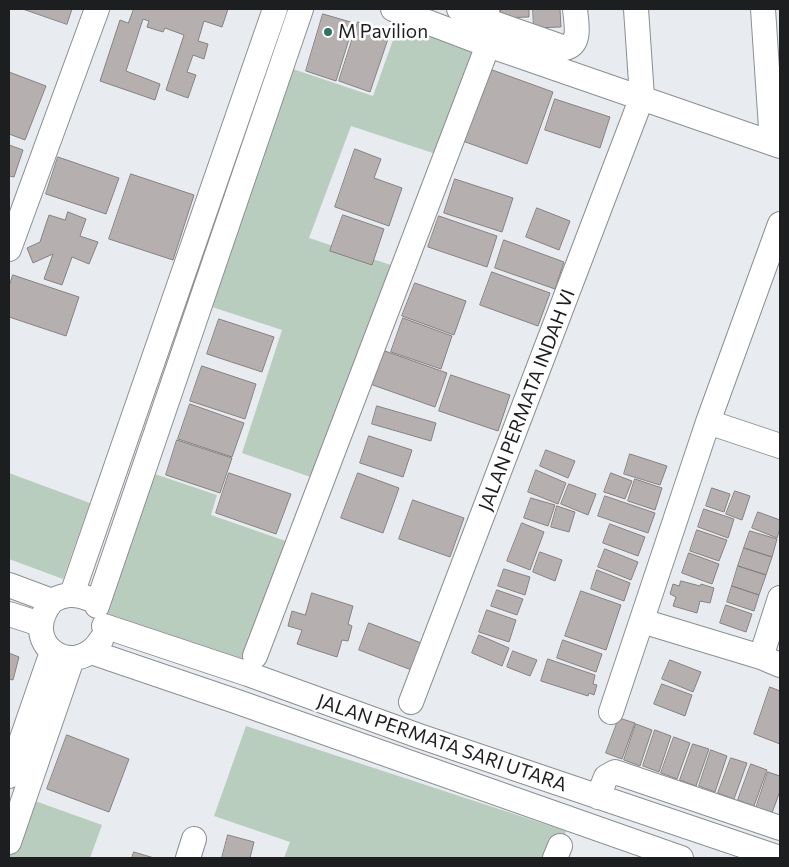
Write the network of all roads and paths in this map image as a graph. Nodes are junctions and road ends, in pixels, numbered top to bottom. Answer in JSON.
{"nodes":[{"id":1,"x":98,"y":9,"type":"edge"},
{"id":2,"x":275,"y":9,"type":"edge"},
{"id":3,"x":301,"y":9,"type":"edge"},
{"id":4,"x":393,"y":9,"type":"edge"},
{"id":5,"x":458,"y":9,"type":"edge"},
{"id":6,"x":575,"y":9,"type":"edge"},
{"id":7,"x":636,"y":9,"type":"edge"},
{"id":8,"x":763,"y":9,"type":"edge"},
{"id":9,"x":488,"y":15,"type":"edge"},
{"id":10,"x":488,"y":45,"type":"junction"},
{"id":11,"x":642,"y":97,"type":"junction"},
{"id":12,"x":776,"y":145,"type":"edge"},
{"id":13,"x":780,"y":224,"type":"edge"},
{"id":14,"x":9,"y":249,"type":"edge"},
{"id":15,"x":708,"y":422,"type":"junction"},
{"id":16,"x":780,"y":446,"type":"edge"},
{"id":17,"x":104,"y":501,"type":"junction"},
{"id":18,"x":130,"y":509,"type":"junction"},
{"id":19,"x":9,"y":585,"type":"edge"},
{"id":20,"x":62,"y":598,"type":"junction"},
{"id":21,"x":780,"y":598,"type":"edge"},
{"id":22,"x":9,"y":614,"type":"edge"},
{"id":23,"x":100,"y":616,"type":"junction"},
{"id":24,"x":642,"y":621,"type":"junction"},
{"id":25,"x":40,"y":624,"type":"junction"},
{"id":26,"x":72,"y":654,"type":"junction"},
{"id":27,"x":256,"y":656,"type":"dead end"},
{"id":28,"x":771,"y":661,"type":"edge"},
{"id":29,"x":411,"y":702,"type":"dead end"},
{"id":30,"x":611,"y":712,"type":"dead end"},
{"id":31,"x":9,"y":776,"type":"edge"},
{"id":32,"x":591,"y":794,"type":"junction"},
{"id":33,"x":573,"y":821,"type":"junction"},
{"id":34,"x":780,"y":828,"type":"edge"},
{"id":35,"x":9,"y":842,"type":"edge"},
{"id":36,"x":682,"y":858,"type":"edge"},
{"id":37,"x":780,"y":858,"type":"edge"}],
"edges":[{"from":1,"to":14,"type":"street"},
{"from":2,"to":17,"type":"street"},
{"from":3,"to":18,"type":"street"},
{"from":4,"to":10,"type":"street"},
{"from":5,"to":9,"type":"street"},
{"from":6,"to":9,"type":"street"},
{"from":7,"to":11,"type":"street"},
{"from":8,"to":12,"type":"street"},
{"from":10,"to":11,"type":"street"},
{"from":10,"to":27,"type":"street"},
{"from":11,"to":12,"type":"street"},
{"from":11,"to":29,"type":"street","name":"JALAN PERMATA INDAH VI"},
{"from":13,"to":15,"type":"street"},
{"from":15,"to":16,"type":"street"},
{"from":15,"to":24,"type":"street"},
{"from":17,"to":18,"type":"street"},
{"from":17,"to":20,"type":"street"},
{"from":18,"to":23,"type":"street"},
{"from":19,"to":20,"type":"street"},
{"from":20,"to":23,"type":"street"},
{"from":20,"to":25,"type":"street"},
{"from":21,"to":28,"type":"street"},
{"from":22,"to":25,"type":"street"},
{"from":23,"to":26,"type":"street"},
{"from":23,"to":32,"type":"street","name":"JALAN PERMATA SARI UTARA"},
{"from":24,"to":28,"type":"street"},
{"from":24,"to":30,"type":"street"},
{"from":25,"to":26,"type":"street"},
{"from":26,"to":31,"type":"street"},
{"from":26,"to":33,"type":"street","name":"JALAN PERMATA SARI UTARA"},
{"from":26,"to":35,"type":"street"},
{"from":32,"to":33,"type":"street"},
{"from":32,"to":34,"type":"street"},
{"from":32,"to":37,"type":"street","name":"JALAN PERMATA SARI UTARA"},
{"from":33,"to":36,"type":"street","name":"JALAN PERMATA SARI UTARA"}]}
